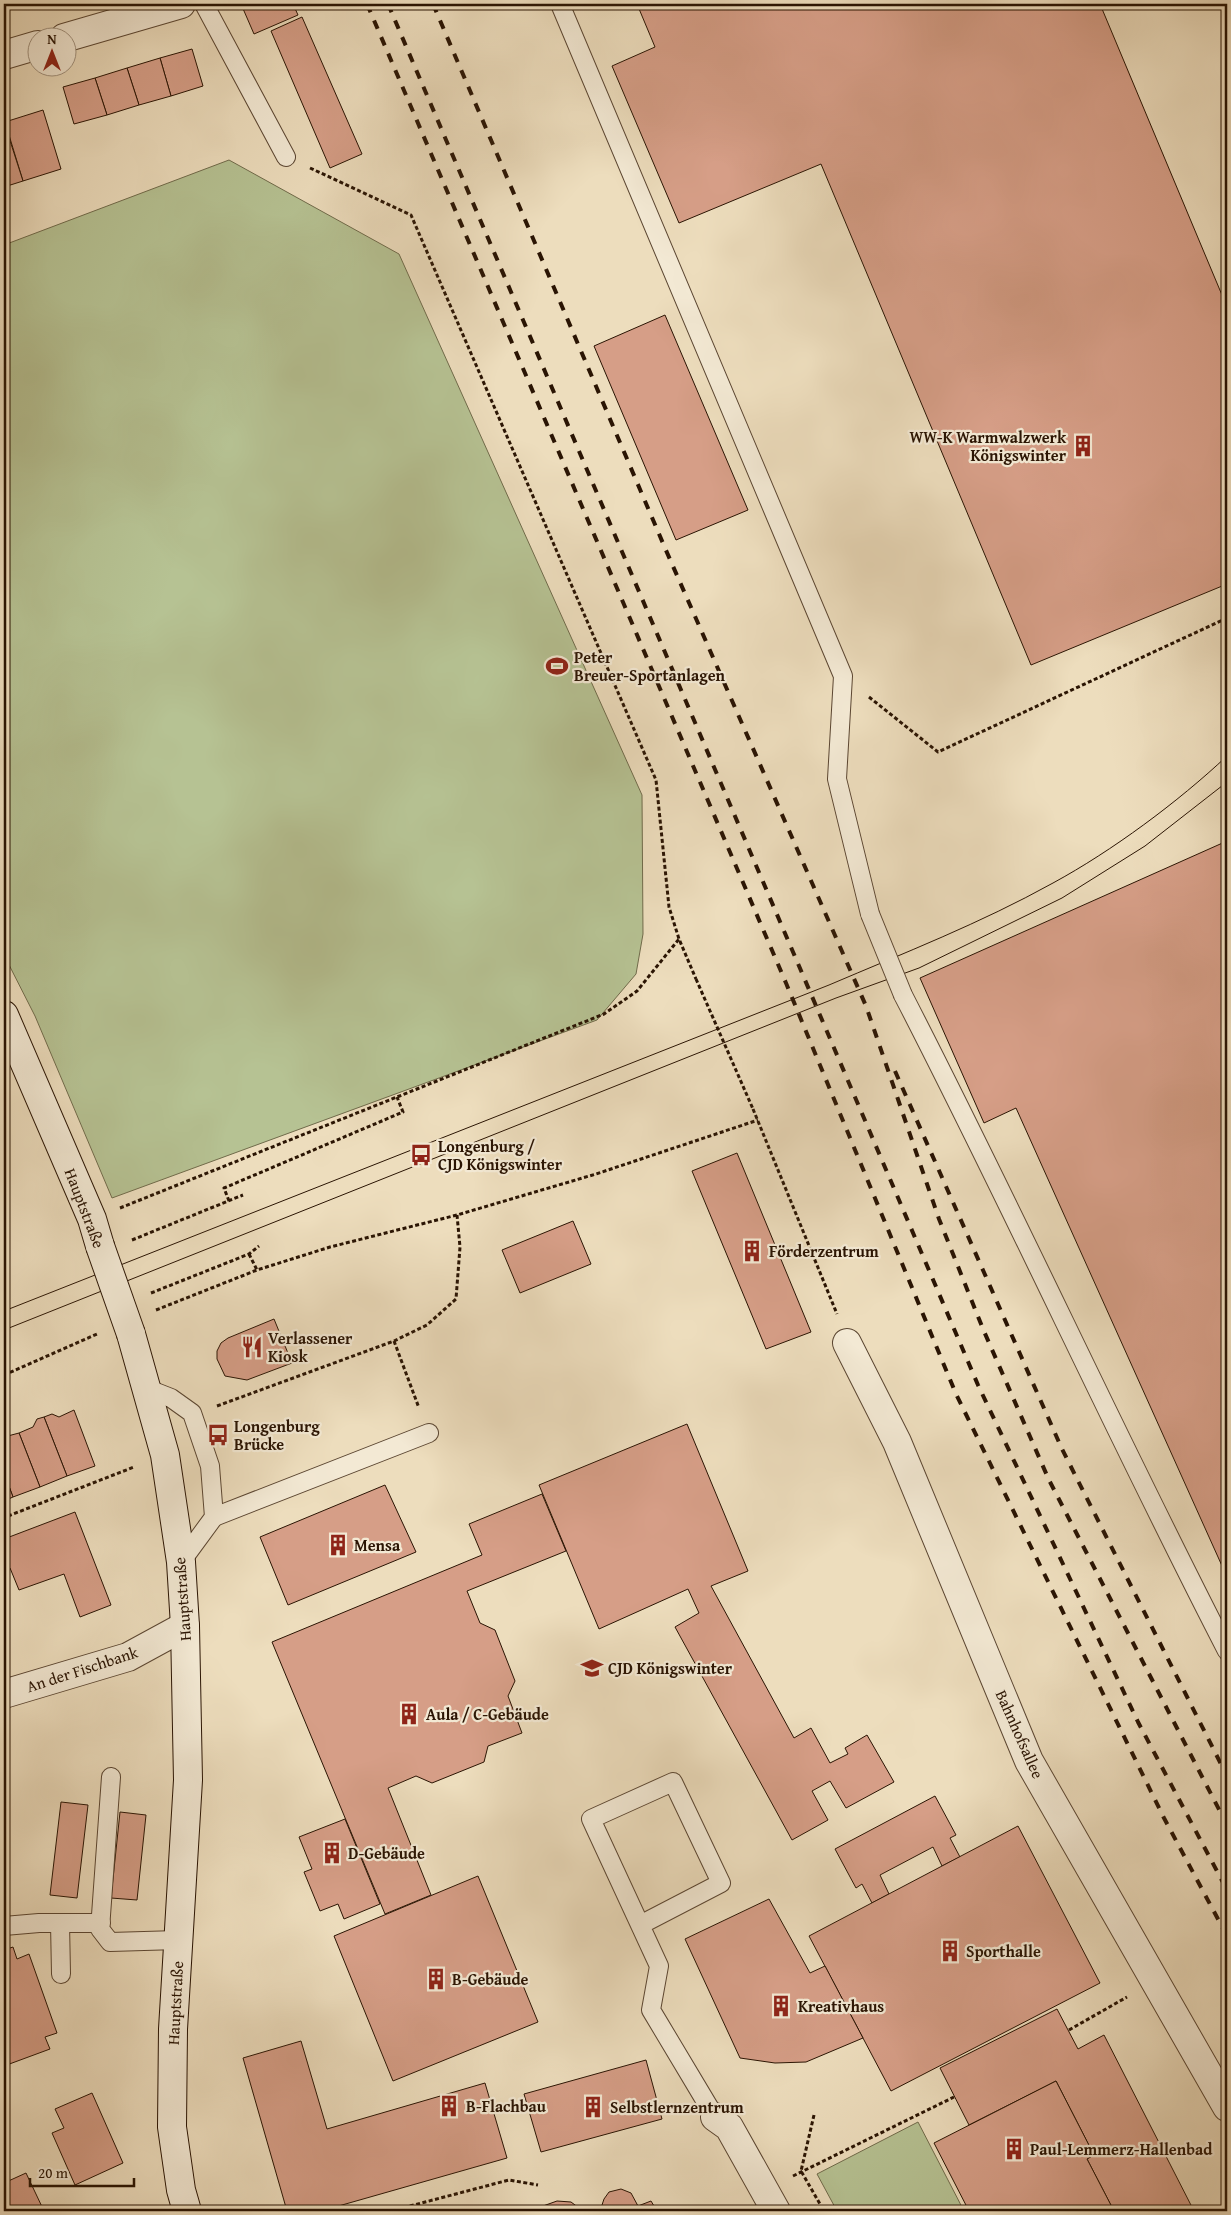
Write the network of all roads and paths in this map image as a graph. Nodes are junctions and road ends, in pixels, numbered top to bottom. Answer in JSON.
{"nodes":[{"id":1,"x":181,"y":4,"type":"edge"},
{"id":2,"x":204,"y":4,"type":"edge"},
{"id":3,"x":560,"y":4,"type":"edge"},
{"id":4,"x":78,"y":34,"type":"edge"},
{"id":5,"x":28,"y":48,"type":"edge"},
{"id":6,"x":4,"y":55,"type":"edge"},
{"id":7,"x":286,"y":157,"type":"joint"},
{"id":8,"x":1227,"y":618,"type":"edge"},
{"id":9,"x":843,"y":676,"type":"junction"},
{"id":10,"x":679,"y":939,"type":"junction"},
{"id":11,"x":4,"y":1015,"type":"edge"},
{"id":12,"x":397,"y":1097,"type":"junction"},
{"id":13,"x":758,"y":1120,"type":"junction"},
{"id":14,"x":243,"y":1194,"type":"dead end"},
{"id":15,"x":229,"y":1201,"type":"junction"},
{"id":16,"x":457,"y":1215,"type":"junction"},
{"id":17,"x":92,"y":1219,"type":"junction"},
{"id":18,"x":150,"y":1233,"type":"dead end"},
{"id":19,"x":259,"y":1246,"type":"dead end"},
{"id":20,"x":249,"y":1254,"type":"junction"},
{"id":21,"x":257,"y":1270,"type":"junction"},
{"id":22,"x":157,"y":1310,"type":"junction"},
{"id":23,"x":148,"y":1313,"type":"dead end"},
{"id":24,"x":98,"y":1333,"type":"dead end"},
{"id":25,"x":394,"y":1341,"type":"junction"},
{"id":26,"x":847,"y":1343,"type":"joint"},
{"id":27,"x":4,"y":1375,"type":"edge"},
{"id":28,"x":148,"y":1389,"type":"junction"},
{"id":29,"x":192,"y":1413,"type":"junction"},
{"id":30,"x":428,"y":1433,"type":"joint"},
{"id":31,"x":165,"y":1455,"type":"junction"},
{"id":32,"x":8,"y":1516,"type":"dead end"},
{"id":33,"x":214,"y":1517,"type":"junction"},
{"id":34,"x":181,"y":1562,"type":"junction"},
{"id":35,"x":185,"y":1626,"type":"junction"},
{"id":36,"x":1227,"y":1651,"type":"edge"},
{"id":37,"x":4,"y":1694,"type":"edge"},
{"id":38,"x":111,"y":1777,"type":"dead end"},
{"id":39,"x":60,"y":1923,"type":"junction"},
{"id":40,"x":101,"y":1923,"type":"junction"},
{"id":41,"x":640,"y":1925,"type":"junction"},
{"id":42,"x":4,"y":1926,"type":"edge"},
{"id":43,"x":178,"y":1940,"type":"junction"},
{"id":44,"x":61,"y":1974,"type":"dead end"},
{"id":45,"x":1156,"y":1980,"type":"junction"},
{"id":46,"x":1068,"y":2030,"type":"dead end"},
{"id":47,"x":954,"y":2097,"type":"dead end"},
{"id":48,"x":1227,"y":2107,"type":"edge"},
{"id":49,"x":814,"y":2115,"type":"dead end"},
{"id":50,"x":716,"y":2117,"type":"joint"},
{"id":51,"x":801,"y":2171,"type":"junction"},
{"id":52,"x":538,"y":2185,"type":"dead end"},
{"id":53,"x":772,"y":2202,"type":"edge"},
{"id":54,"x":187,"y":2211,"type":"edge"},
{"id":55,"x":392,"y":2211,"type":"edge"},
{"id":56,"x":824,"y":2211,"type":"edge"}],
"edges":[{"from":1,"to":4,"type":"street"},
{"from":2,"to":7,"type":"lane"},
{"from":3,"to":9,"type":"lane"},
{"from":5,"to":6,"type":"street"},
{"from":7,"to":10,"type":"path"},
{"from":8,"to":9,"type":"path"},
{"from":9,"to":36,"type":"lane","bridge":true},
{"from":10,"to":12,"type":"path"},
{"from":10,"to":13,"type":"path","bridge":true},
{"from":11,"to":17,"type":"street","name":"Hauptstraße"},
{"from":12,"to":15,"type":"path"},
{"from":12,"to":17,"type":"path"},
{"from":13,"to":16,"type":"path"},
{"from":13,"to":26,"type":"path"},
{"from":14,"to":15,"type":"path"},
{"from":15,"to":18,"type":"path"},
{"from":16,"to":21,"type":"path"},
{"from":16,"to":25,"type":"path"},
{"from":17,"to":28,"type":"street","name":"Hauptstraße","bridge":true},
{"from":19,"to":20,"type":"path"},
{"from":20,"to":21,"type":"path"},
{"from":20,"to":22,"type":"path"},
{"from":21,"to":22,"type":"path"},
{"from":22,"to":23,"type":"path"},
{"from":24,"to":27,"type":"path"},
{"from":25,"to":29,"type":"path"},
{"from":25,"to":30,"type":"path"},
{"from":26,"to":45,"type":"street","name":"Bahnhofsallee"},
{"from":28,"to":29,"type":"lane"},
{"from":28,"to":31,"type":"street","name":"Hauptstraße"},
{"from":29,"to":33,"type":"lane"},
{"from":30,"to":33,"type":"lane"},
{"from":31,"to":32,"type":"path"},
{"from":31,"to":34,"type":"street","name":"Hauptstraße"},
{"from":33,"to":34,"type":"lane"},
{"from":34,"to":35,"type":"street","name":"Hauptstraße"},
{"from":35,"to":37,"type":"street","name":"An der Fischbank"},
{"from":35,"to":43,"type":"street","name":"Hauptstraße"},
{"from":38,"to":40,"type":"lane"},
{"from":39,"to":40,"type":"lane"},
{"from":39,"to":42,"type":"lane"},
{"from":39,"to":44,"type":"lane"},
{"from":40,"to":43,"type":"lane"},
{"from":41,"to":41,"type":"lane"},
{"from":41,"to":50,"type":"lane"},
{"from":43,"to":54,"type":"street","name":"Hauptstraße"},
{"from":45,"to":46,"type":"path"},
{"from":45,"to":48,"type":"street","name":"Bahnhofsallee"},
{"from":47,"to":51,"type":"path"},
{"from":49,"to":51,"type":"path"},
{"from":50,"to":53,"type":"street"},
{"from":51,"to":53,"type":"path"},
{"from":51,"to":56,"type":"path"},
{"from":52,"to":55,"type":"path"}]}
